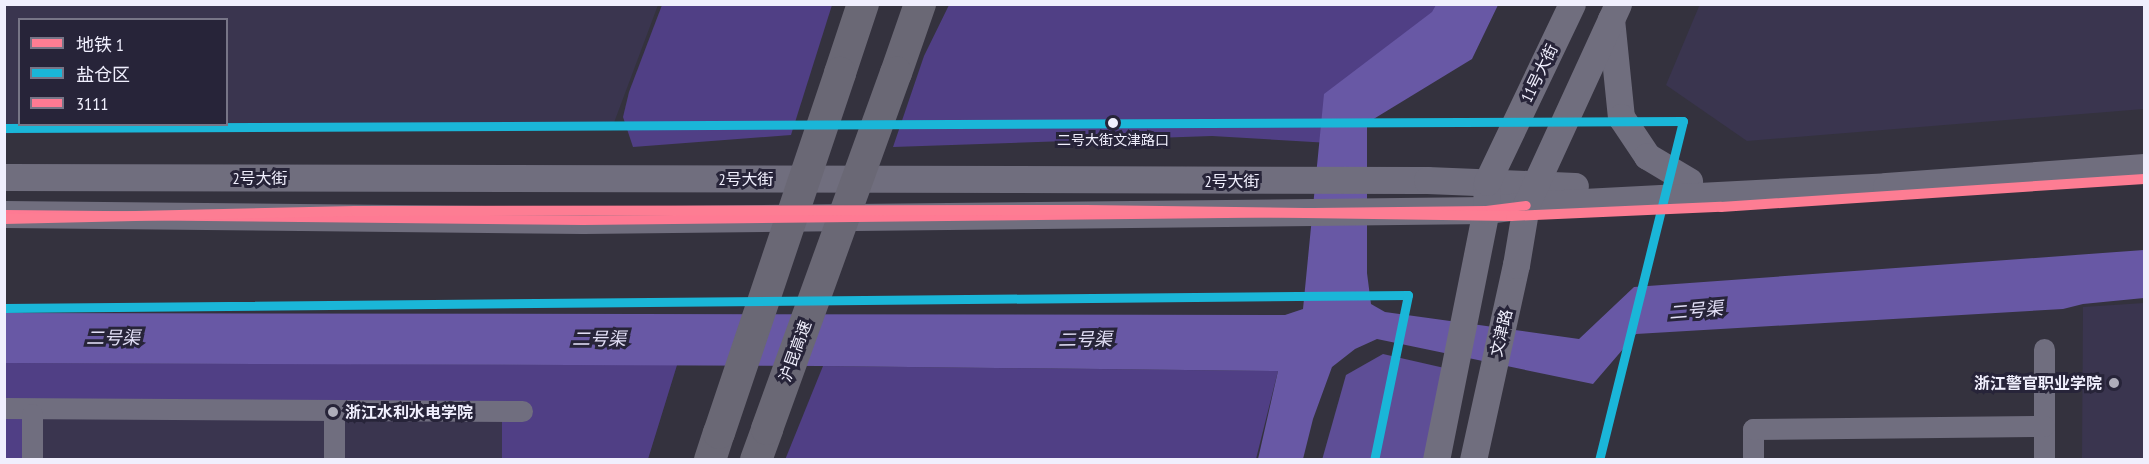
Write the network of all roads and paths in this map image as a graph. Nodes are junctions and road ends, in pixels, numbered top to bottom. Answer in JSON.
{"nodes":[{"id":1,"x":863,"y":4,"type":"edge"},
{"id":2,"x":921,"y":4,"type":"edge"},
{"id":3,"x":1572,"y":4,"type":"edge"},
{"id":4,"x":1615,"y":12,"type":"edge"},
{"id":5,"x":2145,"y":149,"type":"edge"},
{"id":6,"x":2145,"y":167,"type":"edge"},
{"id":7,"x":4,"y":177,"type":"edge"},
{"id":8,"x":1689,"y":181,"type":"junction"},
{"id":9,"x":1487,"y":182,"type":"junction"},
{"id":10,"x":1530,"y":195,"type":"junction"},
{"id":11,"x":1486,"y":210,"type":"junction"},
{"id":12,"x":4,"y":214,"type":"edge"},
{"id":13,"x":2044,"y":349,"type":"dead end"},
{"id":14,"x":4,"y":408,"type":"edge"},
{"id":15,"x":334,"y":410,"type":"junction"},
{"id":16,"x":522,"y":411,"type":"dead end"},
{"id":17,"x":32,"y":414,"type":"dead end"},
{"id":18,"x":2044,"y":426,"type":"junction"},
{"id":19,"x":714,"y":446,"type":"edge"},
{"id":20,"x":32,"y":459,"type":"edge"},
{"id":21,"x":334,"y":459,"type":"edge"},
{"id":22,"x":756,"y":459,"type":"edge"},
{"id":23,"x":1436,"y":459,"type":"edge"},
{"id":24,"x":1473,"y":459,"type":"edge"},
{"id":25,"x":1753,"y":459,"type":"edge"},
{"id":26,"x":2044,"y":459,"type":"edge"}],
"edges":[{"from":1,"to":19,"type":"highway","bridge":true},
{"from":2,"to":22,"type":"highway","name":"沪昆高速","bridge":true},
{"from":3,"to":9,"type":"main road","name":"11号大街"},
{"from":4,"to":8,"type":"main road"},
{"from":4,"to":10,"type":"main road"},
{"from":5,"to":8,"type":"main road"},
{"from":6,"to":10,"type":"main road"},
{"from":7,"to":9,"type":"main road","name":"2号大街"},
{"from":8,"to":10,"type":"main road"},
{"from":9,"to":10,"type":"main road","name":"2号大街"},
{"from":9,"to":11,"type":"main road","name":"11号大街"},
{"from":10,"to":11,"type":"main road","name":"2号大街"},
{"from":10,"to":24,"type":"main road","name":"文津路"},
{"from":11,"to":12,"type":"main road","name":"2号大街"},
{"from":11,"to":23,"type":"main road"},
{"from":13,"to":18,"type":"street"},
{"from":14,"to":15,"type":"street"},
{"from":15,"to":16,"type":"street"},
{"from":15,"to":21,"type":"street"},
{"from":17,"to":20,"type":"street"},
{"from":18,"to":25,"type":"street"},
{"from":18,"to":26,"type":"street"}]}
